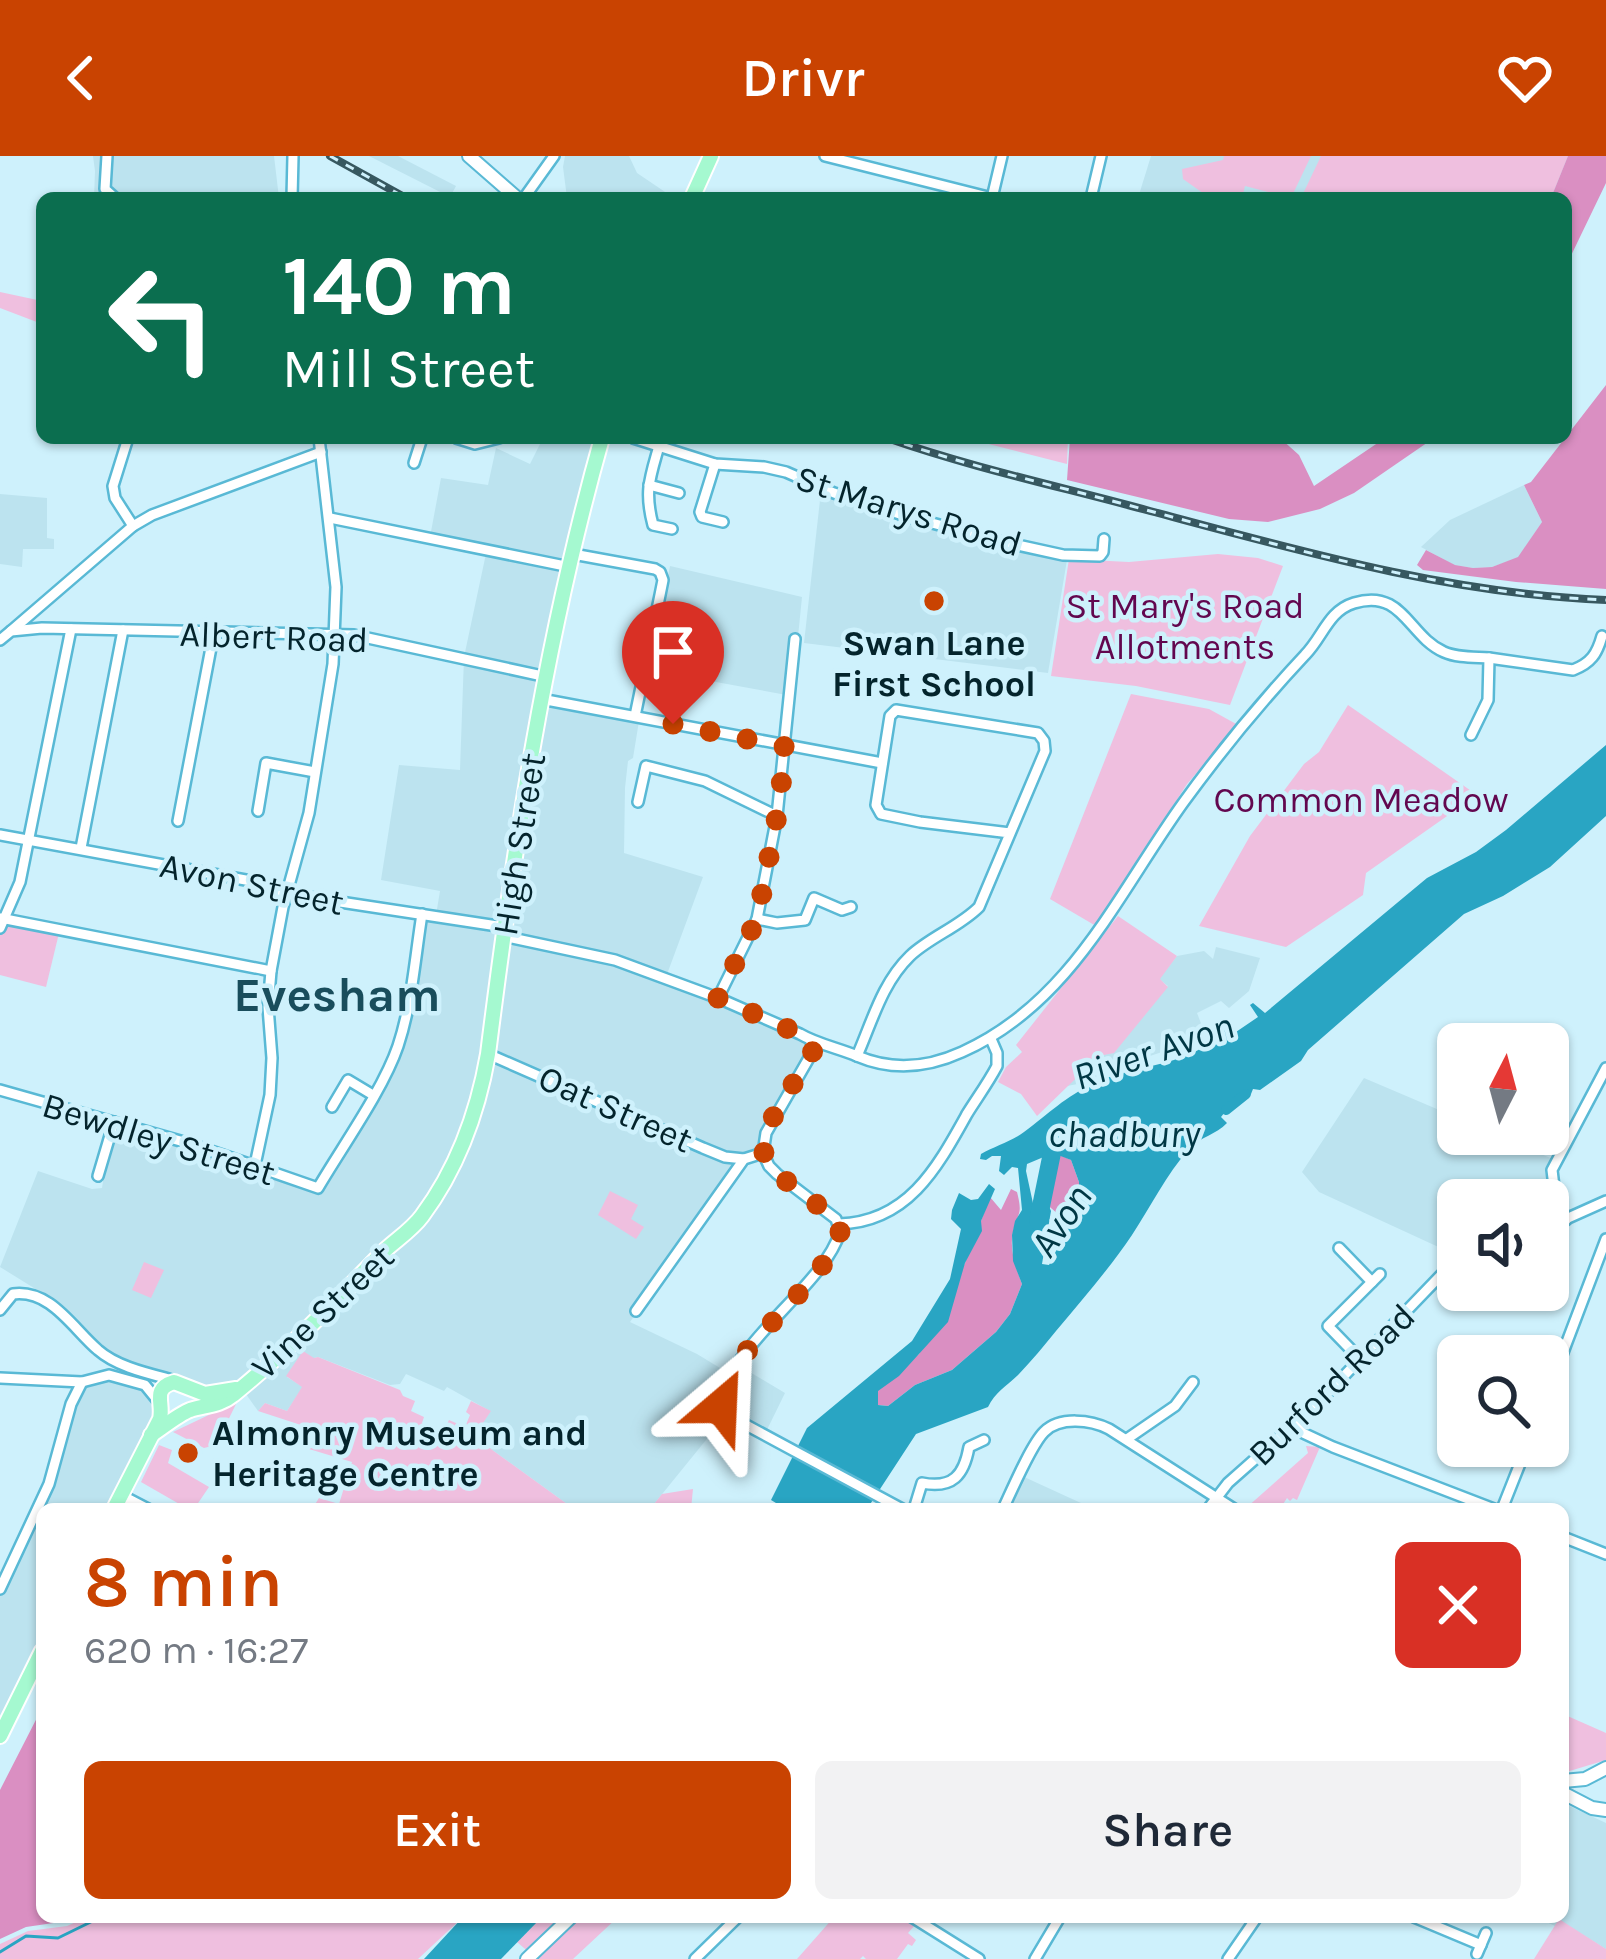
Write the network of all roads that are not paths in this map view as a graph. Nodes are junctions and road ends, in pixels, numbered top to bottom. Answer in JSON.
{"nodes":[{"id":1,"x":107,"y":156,"type":"edge"},
{"id":2,"x":293,"y":156,"type":"edge"},
{"id":3,"x":470,"y":156,"type":"edge"},
{"id":4,"x":554,"y":156,"type":"edge"},
{"id":5,"x":711,"y":156,"type":"edge"},
{"id":6,"x":825,"y":156,"type":"edge"},
{"id":7,"x":1002,"y":156,"type":"edge"},
{"id":8,"x":1101,"y":156,"type":"edge"},
{"id":9,"x":852,"y":159,"type":"edge"},
{"id":10,"x":108,"y":192,"type":"edge"},
{"id":11,"x":292,"y":192,"type":"edge"},
{"id":12,"x":513,"y":192,"type":"edge"},
{"id":13,"x":525,"y":192,"type":"edge"},
{"id":14,"x":695,"y":192,"type":"edge"},
{"id":15,"x":970,"y":192,"type":"edge"},
{"id":16,"x":993,"y":192,"type":"edge"},
{"id":17,"x":1092,"y":192,"type":"edge"},
{"id":18,"x":126,"y":444,"type":"edge"},
{"id":19,"x":320,"y":444,"type":"edge"},
{"id":20,"x":420,"y":444,"type":"edge"},
{"id":21,"x":600,"y":444,"type":"edge"},
{"id":22,"x":652,"y":444,"type":"edge"},
{"id":23,"x":659,"y":446,"type":"junction"},
{"id":24,"x":321,"y":452,"type":"junction"},
{"id":25,"x":414,"y":463,"type":"dead end"},
{"id":26,"x":715,"y":464,"type":"junction"},
{"id":27,"x":649,"y":485,"type":"junction"},
{"id":28,"x":679,"y":493,"type":"dead end"},
{"id":29,"x":330,"y":518,"type":"junction"},
{"id":30,"x":722,"y":522,"type":"dead end"},
{"id":31,"x":133,"y":526,"type":"junction"},
{"id":32,"x":672,"y":529,"type":"dead end"},
{"id":33,"x":1104,"y":539,"type":"dead end"},
{"id":34,"x":571,"y":560,"type":"junction"},
{"id":35,"x":71,"y":628,"type":"junction"},
{"id":36,"x":123,"y":630,"type":"junction"},
{"id":37,"x":11,"y":631,"type":"junction"},
{"id":38,"x":214,"y":632,"type":"junction"},
{"id":39,"x":335,"y":634,"type":"junction"},
{"id":40,"x":1602,"y":636,"type":"dead end"},
{"id":41,"x":795,"y":639,"type":"dead end"},
{"id":42,"x":0,"y":640,"type":"edge"},
{"id":43,"x":1489,"y":658,"type":"junction"},
{"id":44,"x":547,"y":677,"type":"junction"},
{"id":45,"x":541,"y":699,"type":"junction"},
{"id":46,"x":634,"y":716,"type":"junction"},
{"id":47,"x":1471,"y":735,"type":"dead end"},
{"id":48,"x":786,"y":747,"type":"junction"},
{"id":49,"x":882,"y":763,"type":"junction"},
{"id":50,"x":315,"y":772,"type":"junction"},
{"id":51,"x":638,"y":802,"type":"dead end"},
{"id":52,"x":258,"y":811,"type":"dead end"},
{"id":53,"x":777,"y":816,"type":"junction"},
{"id":54,"x":178,"y":821,"type":"dead end"},
{"id":55,"x":1010,"y":833,"type":"junction"},
{"id":56,"x":0,"y":835,"type":"edge"},
{"id":57,"x":29,"y":839,"type":"junction"},
{"id":58,"x":81,"y":848,"type":"junction"},
{"id":59,"x":288,"y":894,"type":"junction"},
{"id":60,"x":422,"y":914,"type":"junction"},
{"id":61,"x":757,"y":919,"type":"junction"},
{"id":62,"x":1,"y":921,"type":"edge"},
{"id":63,"x":847,"y":924,"type":"dead end"},
{"id":64,"x":504,"y":932,"type":"junction"},
{"id":65,"x":271,"y":971,"type":"junction"},
{"id":66,"x":718,"y":998,"type":"junction"},
{"id":67,"x":992,"y":1039,"type":"junction"},
{"id":68,"x":811,"y":1042,"type":"junction"},
{"id":69,"x":488,"y":1054,"type":"junction"},
{"id":70,"x":857,"y":1056,"type":"junction"},
{"id":71,"x":1606,"y":1068,"type":"edge"},
{"id":72,"x":1602,"y":1084,"type":"edge"},
{"id":73,"x":0,"y":1090,"type":"edge"},
{"id":74,"x":374,"y":1095,"type":"junction"},
{"id":75,"x":332,"y":1107,"type":"dead end"},
{"id":76,"x":114,"y":1122,"type":"junction"},
{"id":77,"x":764,"y":1153,"type":"junction"},
{"id":78,"x":744,"y":1159,"type":"junction"},
{"id":79,"x":255,"y":1166,"type":"junction"},
{"id":80,"x":98,"y":1176,"type":"dead end"},
{"id":81,"x":1553,"y":1179,"type":"edge"},
{"id":82,"x":1606,"y":1201,"type":"edge"},
{"id":83,"x":1569,"y":1219,"type":"edge"},
{"id":84,"x":839,"y":1224,"type":"junction"},
{"id":85,"x":404,"y":1234,"type":"joint"},
{"id":86,"x":1606,"y":1239,"type":"edge"},
{"id":87,"x":1339,"y":1248,"type":"dead end"},
{"id":88,"x":1437,"y":1280,"type":"edge"},
{"id":89,"x":0,"y":1308,"type":"edge"},
{"id":90,"x":636,"y":1311,"type":"dead end"},
{"id":91,"x":1569,"y":1337,"type":"edge"},
{"id":92,"x":1361,"y":1360,"type":"junction"},
{"id":93,"x":0,"y":1378,"type":"edge"},
{"id":94,"x":82,"y":1382,"type":"junction"},
{"id":95,"x":170,"y":1382,"type":"junction"},
{"id":96,"x":1193,"y":1382,"type":"dead end"},
{"id":97,"x":188,"y":1387,"type":"junction"},
{"id":98,"x":241,"y":1387,"type":"junction"},
{"id":99,"x":160,"y":1404,"type":"junction"},
{"id":100,"x":184,"y":1413,"type":"junction"},
{"id":101,"x":1295,"y":1424,"type":"junction"},
{"id":102,"x":151,"y":1435,"type":"junction"},
{"id":103,"x":1127,"y":1439,"type":"junction"},
{"id":104,"x":984,"y":1440,"type":"dead end"},
{"id":105,"x":1517,"y":1467,"type":"edge"},
{"id":106,"x":1216,"y":1497,"type":"junction"},
{"id":107,"x":117,"y":1502,"type":"edge"},
{"id":108,"x":40,"y":1503,"type":"edge"},
{"id":109,"x":890,"y":1503,"type":"edge"},
{"id":110,"x":916,"y":1503,"type":"edge"},
{"id":111,"x":1006,"y":1503,"type":"edge"},
{"id":112,"x":1212,"y":1503,"type":"edge"},
{"id":113,"x":1225,"y":1503,"type":"edge"},
{"id":114,"x":1482,"y":1503,"type":"edge"},
{"id":115,"x":1501,"y":1503,"type":"edge"},
{"id":116,"x":36,"y":1512,"type":"edge"},
{"id":117,"x":1569,"y":1539,"type":"edge"},
{"id":118,"x":1606,"y":1554,"type":"edge"},
{"id":119,"x":0,"y":1589,"type":"edge"},
{"id":120,"x":36,"y":1663,"type":"edge"},
{"id":121,"x":0,"y":1734,"type":"edge"},
{"id":122,"x":1599,"y":1773,"type":"edge"},
{"id":123,"x":1569,"y":1780,"type":"edge"},
{"id":124,"x":1569,"y":1795,"type":"edge"},
{"id":125,"x":1584,"y":1802,"type":"junction"},
{"id":126,"x":1606,"y":1810,"type":"edge"},
{"id":127,"x":566,"y":1923,"type":"edge"},
{"id":128,"x":732,"y":1923,"type":"edge"},
{"id":129,"x":922,"y":1923,"type":"edge"},
{"id":130,"x":1056,"y":1923,"type":"edge"},
{"id":131,"x":1253,"y":1923,"type":"edge"},
{"id":132,"x":1426,"y":1923,"type":"edge"},
{"id":133,"x":1486,"y":1933,"type":"dead end"},
{"id":134,"x":527,"y":1959,"type":"edge"},
{"id":135,"x":695,"y":1959,"type":"edge"},
{"id":136,"x":979,"y":1959,"type":"edge"},
{"id":137,"x":1035,"y":1959,"type":"edge"},
{"id":138,"x":1228,"y":1959,"type":"edge"}],
"edges":[{"from":1,"to":10,"type":"street"},
{"from":2,"to":11,"type":"street"},
{"from":3,"to":12,"type":"main road"},
{"from":4,"to":13,"type":"street"},
{"from":5,"to":14,"type":"main road"},
{"from":6,"to":9,"type":"street"},
{"from":7,"to":16,"type":"street"},
{"from":8,"to":17,"type":"street"},
{"from":9,"to":15,"type":"street"},
{"from":18,"to":31,"type":"street"},
{"from":19,"to":24,"type":"street"},
{"from":20,"to":25,"type":"street"},
{"from":21,"to":34,"type":"main road","name":"High Street"},
{"from":22,"to":23,"type":"street","name":"St Marys Road"},
{"from":23,"to":26,"type":"street","name":"St Marys Road"},
{"from":23,"to":27,"type":"street"},
{"from":24,"to":29,"type":"street"},
{"from":24,"to":31,"type":"street"},
{"from":26,"to":30,"type":"street"},
{"from":26,"to":33,"type":"street","name":"St Marys Road"},
{"from":27,"to":28,"type":"street"},
{"from":27,"to":32,"type":"street"},
{"from":29,"to":34,"type":"street"},
{"from":29,"to":39,"type":"street"},
{"from":31,"to":37,"type":"street"},
{"from":34,"to":44,"type":"main road","name":"High Street"},
{"from":34,"to":46,"type":"street"},
{"from":35,"to":36,"type":"street","name":"Albert Road"},
{"from":35,"to":37,"type":"street","name":"Albert Road"},
{"from":35,"to":57,"type":"street"},
{"from":36,"to":38,"type":"street","name":"Albert Road"},
{"from":36,"to":58,"type":"street"},
{"from":37,"to":42,"type":"street"},
{"from":38,"to":39,"type":"street","name":"Albert Road"},
{"from":38,"to":54,"type":"street"},
{"from":39,"to":44,"type":"street","name":"Albert Road"},
{"from":39,"to":50,"type":"street"},
{"from":40,"to":43,"type":"street"},
{"from":41,"to":48,"type":"street"},
{"from":43,"to":47,"type":"street"},
{"from":43,"to":67,"type":"street","name":"Avon Street"},
{"from":44,"to":45,"type":"main road","name":"High Street"},
{"from":45,"to":46,"type":"street"},
{"from":45,"to":64,"type":"main road","name":"High Street"},
{"from":46,"to":48,"type":"street"},
{"from":48,"to":49,"type":"street"},
{"from":48,"to":53,"type":"street"},
{"from":49,"to":55,"type":"street"},
{"from":49,"to":55,"type":"street"},
{"from":50,"to":52,"type":"street"},
{"from":50,"to":59,"type":"street"},
{"from":51,"to":53,"type":"street"},
{"from":53,"to":61,"type":"street"},
{"from":55,"to":70,"type":"street"},
{"from":56,"to":57,"type":"street","name":"Avon Street"},
{"from":57,"to":58,"type":"street","name":"Avon Street"},
{"from":57,"to":62,"type":"street"},
{"from":58,"to":59,"type":"street","name":"Avon Street"},
{"from":59,"to":60,"type":"street","name":"Avon Street"},
{"from":59,"to":65,"type":"street"},
{"from":60,"to":64,"type":"street","name":"Avon Street"},
{"from":60,"to":74,"type":"street"},
{"from":61,"to":63,"type":"street"},
{"from":61,"to":66,"type":"street"},
{"from":62,"to":65,"type":"street"},
{"from":64,"to":66,"type":"street","name":"Avon Street"},
{"from":64,"to":69,"type":"main road","name":"High Street"},
{"from":65,"to":79,"type":"street"},
{"from":66,"to":68,"type":"street","name":"Avon Street"},
{"from":67,"to":70,"type":"street","name":"Avon Street"},
{"from":67,"to":84,"type":"street"},
{"from":68,"to":70,"type":"street","name":"Avon Street"},
{"from":68,"to":77,"type":"street"},
{"from":69,"to":78,"type":"street","name":"Oat Street"},
{"from":69,"to":85,"type":"main road","name":"High Street"},
{"from":71,"to":72,"type":"street"},
{"from":72,"to":81,"type":"street"},
{"from":73,"to":76,"type":"street","name":"Bewdley Street"},
{"from":74,"to":75,"type":"street"},
{"from":74,"to":79,"type":"street","name":"Bewdley Street"},
{"from":76,"to":79,"type":"street","name":"Bewdley Street"},
{"from":76,"to":80,"type":"street"},
{"from":77,"to":78,"type":"street"},
{"from":77,"to":84,"type":"street"},
{"from":78,"to":90,"type":"street"},
{"from":82,"to":83,"type":"street"},
{"from":84,"to":109,"type":"street"},
{"from":85,"to":98,"type":"main road","name":"Vine Street"},
{"from":86,"to":91,"type":"street"},
{"from":87,"to":92,"type":"street"},
{"from":88,"to":92,"type":"street","name":"Burford Road"},
{"from":89,"to":95,"type":"street"},
{"from":92,"to":101,"type":"street","name":"Burford Road"},
{"from":93,"to":94,"type":"street"},
{"from":94,"to":99,"type":"street"},
{"from":94,"to":108,"type":"street"},
{"from":95,"to":97,"type":"main road"},
{"from":95,"to":99,"type":"main road"},
{"from":96,"to":103,"type":"street"},
{"from":97,"to":98,"type":"main road","name":"Vine Street"},
{"from":97,"to":100,"type":"main road"},
{"from":98,"to":100,"type":"main road","name":"Vine Street"},
{"from":99,"to":100,"type":"main road"},
{"from":99,"to":102,"type":"main road"},
{"from":100,"to":102,"type":"main road","name":"Vine Street"},
{"from":101,"to":106,"type":"street","name":"Burford Road"},
{"from":101,"to":114,"type":"street"},
{"from":102,"to":107,"type":"main road"},
{"from":103,"to":106,"type":"street"},
{"from":103,"to":111,"type":"street"},
{"from":104,"to":110,"type":"street"},
{"from":105,"to":115,"type":"street"},
{"from":106,"to":112,"type":"street","name":"Burford Road"},
{"from":106,"to":113,"type":"street"},
{"from":116,"to":119,"type":"street"},
{"from":117,"to":118,"type":"street"},
{"from":120,"to":121,"type":"main road"},
{"from":122,"to":123,"type":"main road"},
{"from":122,"to":125,"type":"main road"},
{"from":124,"to":125,"type":"main road"},
{"from":125,"to":126,"type":"main road"},
{"from":127,"to":134,"type":"main road"},
{"from":128,"to":135,"type":"street"},
{"from":129,"to":136,"type":"street"},
{"from":130,"to":137,"type":"street"},
{"from":131,"to":138,"type":"street"},
{"from":132,"to":133,"type":"street"}]}
